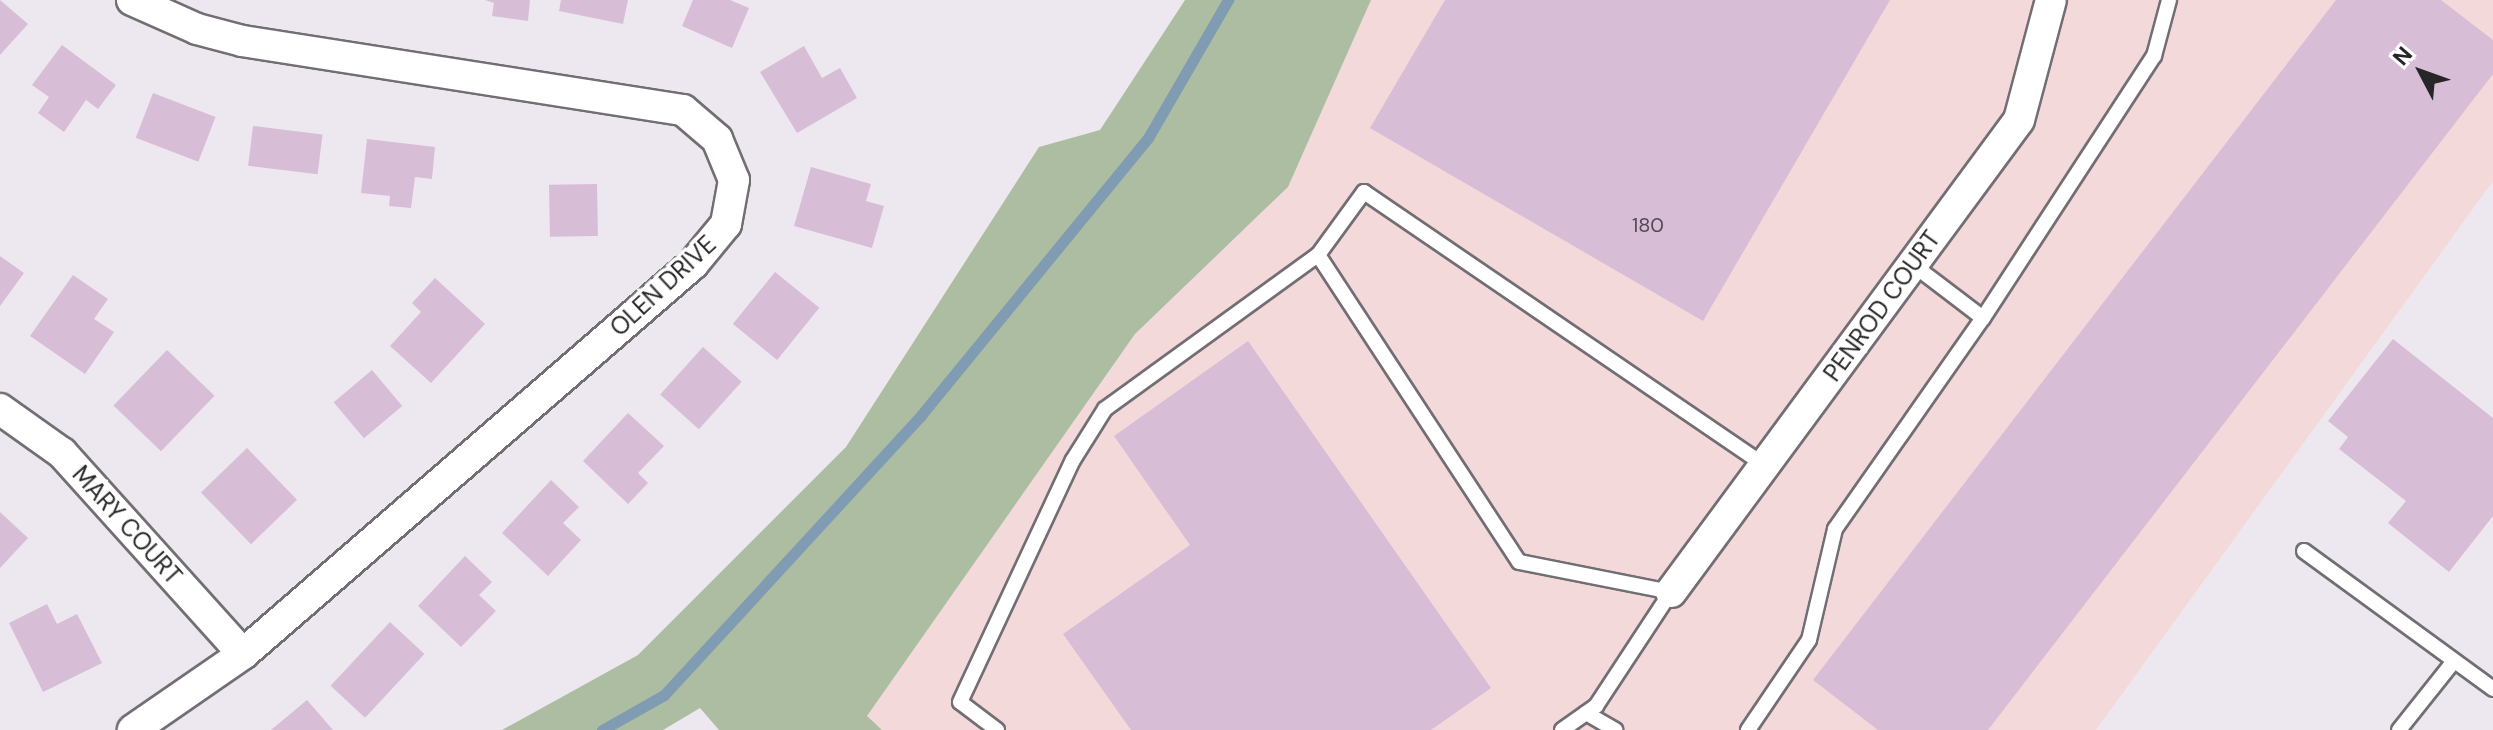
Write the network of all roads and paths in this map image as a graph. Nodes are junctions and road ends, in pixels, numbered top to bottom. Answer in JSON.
{"nodes":[{"id":1,"x":132,"y":0,"type":"edge"},
{"id":2,"x":2051,"y":0,"type":"edge"},
{"id":3,"x":2169,"y":0,"type":"edge"},
{"id":4,"x":1318,"y":255,"type":"junction"},
{"id":5,"x":1912,"y":264,"type":"junction"},
{"id":6,"x":1983,"y":318,"type":"junction"},
{"id":7,"x":0,"y":409,"type":"edge"},
{"id":8,"x":1764,"y":465,"type":"junction"},
{"id":9,"x":2304,"y":551,"type":"dead end"},
{"id":10,"x":1671,"y":592,"type":"junction"},
{"id":11,"x":243,"y":654,"type":"junction"},
{"id":12,"x":2454,"y":661,"type":"junction"},
{"id":13,"x":2493,"y":689,"type":"edge"},
{"id":14,"x":1586,"y":713,"type":"junction"},
{"id":15,"x":133,"y":730,"type":"edge"},
{"id":16,"x":997,"y":730,"type":"edge"},
{"id":17,"x":1562,"y":730,"type":"edge"},
{"id":18,"x":1616,"y":730,"type":"edge"},
{"id":19,"x":1748,"y":730,"type":"edge"},
{"id":20,"x":2399,"y":730,"type":"edge"}],
"edges":[{"from":1,"to":11,"type":"street","name":"OLEN DRIVE"},
{"from":2,"to":5,"type":"street","name":"PENROD COURT"},
{"from":3,"to":6,"type":"lane"},
{"from":4,"to":8,"type":"lane"},
{"from":4,"to":10,"type":"lane"},
{"from":4,"to":16,"type":"lane"},
{"from":5,"to":6,"type":"lane"},
{"from":5,"to":8,"type":"street","name":"PENROD COURT"},
{"from":6,"to":19,"type":"lane"},
{"from":7,"to":11,"type":"street","name":"MARY COURT"},
{"from":8,"to":10,"type":"street","name":"PENROD COURT"},
{"from":9,"to":12,"type":"lane"},
{"from":10,"to":14,"type":"lane"},
{"from":11,"to":15,"type":"street","name":"OLEN DRIVE"},
{"from":12,"to":13,"type":"lane"},
{"from":12,"to":20,"type":"lane"},
{"from":14,"to":17,"type":"lane"},
{"from":14,"to":18,"type":"lane"}]}
